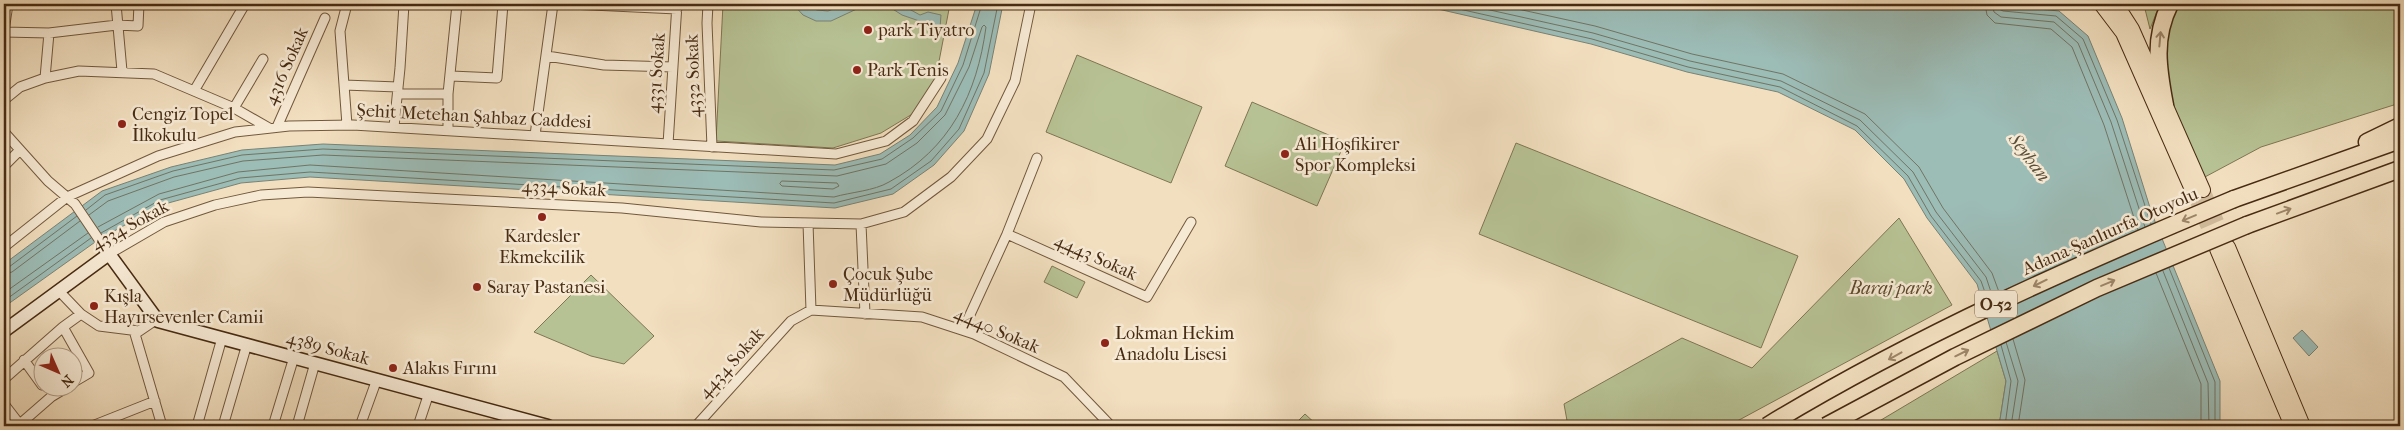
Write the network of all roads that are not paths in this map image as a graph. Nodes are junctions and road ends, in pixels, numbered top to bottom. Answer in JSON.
{"nodes":[{"id":1,"x":8,"y":4,"type":"edge"},
{"id":2,"x":116,"y":4,"type":"edge"},
{"id":3,"x":139,"y":4,"type":"edge"},
{"id":4,"x":245,"y":4,"type":"edge"},
{"id":5,"x":347,"y":4,"type":"edge"},
{"id":6,"x":404,"y":4,"type":"edge"},
{"id":7,"x":457,"y":4,"type":"edge"},
{"id":8,"x":503,"y":4,"type":"edge"},
{"id":9,"x":553,"y":4,"type":"edge"},
{"id":10,"x":570,"y":4,"type":"edge"},
{"id":11,"x":708,"y":4,"type":"edge"},
{"id":12,"x":1031,"y":4,"type":"edge"},
{"id":13,"x":2101,"y":4,"type":"edge"},
{"id":14,"x":2116,"y":4,"type":"edge"},
{"id":15,"x":2170,"y":4,"type":"edge"},
{"id":16,"x":677,"y":6,"type":"edge"},
{"id":17,"x":325,"y":18,"type":"dead end"},
{"id":18,"x":117,"y":26,"type":"junction"},
{"id":19,"x":4,"y":32,"type":"edge"},
{"id":20,"x":49,"y":33,"type":"junction"},
{"id":21,"x":547,"y":56,"type":"junction"},
{"id":22,"x":263,"y":59,"type":"dead end"},
{"id":23,"x":673,"y":67,"type":"junction"},
{"id":24,"x":122,"y":71,"type":"junction"},
{"id":25,"x":451,"y":76,"type":"junction"},
{"id":26,"x":45,"y":78,"type":"junction"},
{"id":27,"x":941,"y":78,"type":"dead end"},
{"id":28,"x":344,"y":85,"type":"junction"},
{"id":29,"x":194,"y":91,"type":"junction"},
{"id":30,"x":398,"y":91,"type":"junction"},
{"id":31,"x":448,"y":94,"type":"junction"},
{"id":32,"x":4,"y":100,"type":"edge"},
{"id":33,"x":2166,"y":105,"type":"junction"},
{"id":34,"x":234,"y":108,"type":"junction"},
{"id":35,"x":347,"y":125,"type":"junction"},
{"id":36,"x":2400,"y":126,"type":"edge"},
{"id":37,"x":394,"y":127,"type":"junction"},
{"id":38,"x":273,"y":128,"type":"junction"},
{"id":39,"x":448,"y":130,"type":"junction"},
{"id":40,"x":4,"y":132,"type":"edge"},
{"id":41,"x":535,"y":135,"type":"junction"},
{"id":42,"x":2400,"y":140,"type":"edge"},
{"id":43,"x":668,"y":144,"type":"junction"},
{"id":44,"x":712,"y":147,"type":"junction"},
{"id":45,"x":20,"y":150,"type":"junction"},
{"id":46,"x":1037,"y":158,"type":"dead end"},
{"id":47,"x":4,"y":166,"type":"edge"},
{"id":48,"x":2400,"y":169,"type":"edge"},
{"id":49,"x":2400,"y":175,"type":"edge"},
{"id":50,"x":2288,"y":180,"type":"junction"},
{"id":51,"x":67,"y":196,"type":"junction"},
{"id":52,"x":2322,"y":197,"type":"junction"},
{"id":53,"x":1191,"y":222,"type":"dead end"},
{"id":54,"x":808,"y":223,"type":"junction"},
{"id":55,"x":861,"y":224,"type":"junction"},
{"id":56,"x":1007,"y":234,"type":"junction"},
{"id":57,"x":4,"y":247,"type":"edge"},
{"id":58,"x":107,"y":250,"type":"junction"},
{"id":59,"x":58,"y":291,"type":"junction"},
{"id":60,"x":811,"y":310,"type":"junction"},
{"id":61,"x":81,"y":314,"type":"junction"},
{"id":62,"x":865,"y":314,"type":"junction"},
{"id":63,"x":157,"y":319,"type":"junction"},
{"id":64,"x":63,"y":326,"type":"junction"},
{"id":65,"x":963,"y":330,"type":"junction"},
{"id":66,"x":4,"y":331,"type":"edge"},
{"id":67,"x":139,"y":331,"type":"junction"},
{"id":68,"x":222,"y":338,"type":"junction"},
{"id":69,"x":247,"y":344,"type":"junction"},
{"id":70,"x":75,"y":348,"type":"edge"},
{"id":71,"x":294,"y":357,"type":"junction"},
{"id":72,"x":24,"y":360,"type":"junction"},
{"id":73,"x":82,"y":360,"type":"edge"},
{"id":74,"x":315,"y":362,"type":"junction"},
{"id":75,"x":32,"y":371,"type":"edge"},
{"id":76,"x":82,"y":377,"type":"edge"},
{"id":77,"x":4,"y":378,"type":"edge"},
{"id":78,"x":377,"y":379,"type":"junction"},
{"id":79,"x":429,"y":393,"type":"junction"},
{"id":80,"x":50,"y":398,"type":"edge"},
{"id":81,"x":155,"y":401,"type":"junction"},
{"id":82,"x":4,"y":404,"type":"edge"},
{"id":83,"x":21,"y":425,"type":"edge"},
{"id":84,"x":92,"y":426,"type":"edge"},
{"id":85,"x":162,"y":426,"type":"edge"},
{"id":86,"x":197,"y":426,"type":"edge"},
{"id":87,"x":224,"y":426,"type":"edge"},
{"id":88,"x":273,"y":426,"type":"edge"},
{"id":89,"x":297,"y":426,"type":"edge"},
{"id":90,"x":360,"y":426,"type":"edge"},
{"id":91,"x":418,"y":426,"type":"edge"},
{"id":92,"x":548,"y":426,"type":"edge"},
{"id":93,"x":696,"y":426,"type":"edge"},
{"id":94,"x":1111,"y":426,"type":"edge"},
{"id":95,"x":1767,"y":426,"type":"edge"},
{"id":96,"x":1826,"y":426,"type":"edge"},
{"id":97,"x":2292,"y":426,"type":"edge"},
{"id":98,"x":2304,"y":426,"type":"edge"}],
"edges":[{"from":1,"to":19,"type":"street"},
{"from":2,"to":18,"type":"street"},
{"from":3,"to":18,"type":"street"},
{"from":4,"to":29,"type":"street"},
{"from":5,"to":28,"type":"street"},
{"from":6,"to":30,"type":"street"},
{"from":7,"to":25,"type":"street"},
{"from":8,"to":25,"type":"street"},
{"from":9,"to":21,"type":"street"},
{"from":10,"to":16,"type":"street"},
{"from":11,"to":44,"type":"street","name":"4332 Sokak"},
{"from":12,"to":55,"type":"street","name":"4334 Sokak"},
{"from":13,"to":33,"type":"main road"},
{"from":14,"to":33,"type":"main road"},
{"from":33,"to":15,"type":"highway","one_way":true},
{"from":16,"to":23,"type":"street","name":"4331 Sokak"},
{"from":17,"to":38,"type":"street","name":"4316 Sokak"},
{"from":18,"to":20,"type":"street"},
{"from":18,"to":24,"type":"street"},
{"from":19,"to":20,"type":"street"},
{"from":20,"to":26,"type":"street"},
{"from":21,"to":23,"type":"street"},
{"from":21,"to":41,"type":"street"},
{"from":22,"to":34,"type":"street"},
{"from":23,"to":43,"type":"street","name":"4331 Sokak"},
{"from":24,"to":26,"type":"street"},
{"from":24,"to":29,"type":"street"},
{"from":25,"to":31,"type":"street"},
{"from":26,"to":32,"type":"street"},
{"from":27,"to":44,"type":"street","name":"Şehit Metehan Şahbaz Caddesi"},
{"from":28,"to":30,"type":"street"},
{"from":28,"to":35,"type":"street"},
{"from":29,"to":34,"type":"street"},
{"from":30,"to":31,"type":"street"},
{"from":30,"to":37,"type":"street"},
{"from":31,"to":39,"type":"street"},
{"from":34,"to":38,"type":"street"},
{"from":35,"to":37,"type":"street","name":"Şehit Metehan Şahbaz Caddesi"},
{"from":35,"to":38,"type":"street","name":"Şehit Metehan Şahbaz Caddesi"},
{"from":36,"to":50,"type":"highway"},
{"from":37,"to":39,"type":"street","name":"Şehit Metehan Şahbaz Caddesi"},
{"from":38,"to":51,"type":"street","name":"Şehit Metehan Şahbaz Caddesi"},
{"from":39,"to":41,"type":"street","name":"Şehit Metehan Şahbaz Caddesi"},
{"from":40,"to":45,"type":"street"},
{"from":41,"to":43,"type":"street","name":"Şehit Metehan Şahbaz Caddesi"},
{"from":42,"to":50,"type":"highway","name":"Adana-Şanlıurfa Otoyolu","number":"O-52"},
{"from":43,"to":44,"type":"street","name":"Şehit Metehan Şahbaz Caddesi"},
{"from":45,"to":47,"type":"street"},
{"from":45,"to":51,"type":"street"},
{"from":46,"to":56,"type":"street"},
{"from":48,"to":52,"type":"highway","number":"O-52"},
{"from":49,"to":52,"type":"highway"},
{"from":50,"to":95,"type":"highway","name":"Adana-Şanlıurfa Otoyolu","number":"O-52","one_way":true,"bridge":true},
{"from":51,"to":57,"type":"street","name":"Şehit Metehan Şahbaz Caddesi"},
{"from":51,"to":58,"type":"street"},
{"from":96,"to":52,"type":"highway","number":"O-52","one_way":true,"bridge":true},
{"from":53,"to":56,"type":"street","name":"4443 Sokak"},
{"from":54,"to":55,"type":"street","name":"4334 Sokak"},
{"from":54,"to":58,"type":"street","name":"4334 Sokak"},
{"from":54,"to":60,"type":"street"},
{"from":55,"to":62,"type":"street"},
{"from":56,"to":65,"type":"street"},
{"from":58,"to":59,"type":"main road","name":"4334 Sokak"},
{"from":58,"to":63,"type":"main road"},
{"from":59,"to":61,"type":"street"},
{"from":59,"to":66,"type":"main road","name":"4334 Sokak"},
{"from":60,"to":62,"type":"street","name":"4440 Sokak"},
{"from":60,"to":93,"type":"street","name":"4434 Sokak"},
{"from":61,"to":64,"type":"street"},
{"from":61,"to":67,"type":"street"},
{"from":62,"to":65,"type":"street","name":"4440 Sokak"},
{"from":63,"to":67,"type":"street"},
{"from":63,"to":68,"type":"main road","name":"4389 Sokak"},
{"from":64,"to":70,"type":"street"},
{"from":64,"to":72,"type":"street"},
{"from":65,"to":94,"type":"street","name":"4440 Sokak"},
{"from":67,"to":81,"type":"street"},
{"from":68,"to":69,"type":"main road","name":"4389 Sokak"},
{"from":68,"to":86,"type":"street"},
{"from":69,"to":71,"type":"main road","name":"4389 Sokak"},
{"from":69,"to":87,"type":"street"},
{"from":71,"to":74,"type":"main road","name":"4389 Sokak"},
{"from":71,"to":88,"type":"street"},
{"from":72,"to":75,"type":"street"},
{"from":72,"to":77,"type":"street"},
{"from":73,"to":76,"type":"street"},
{"from":74,"to":78,"type":"main road","name":"4389 Sokak"},
{"from":74,"to":89,"type":"street"},
{"from":78,"to":79,"type":"main road","name":"4389 Sokak"},
{"from":78,"to":90,"type":"street"},
{"from":79,"to":91,"type":"street"},
{"from":79,"to":92,"type":"main road","name":"4389 Sokak"},
{"from":80,"to":83,"type":"street"},
{"from":81,"to":84,"type":"street"},
{"from":81,"to":85,"type":"street"},
{"from":82,"to":83,"type":"street"},
{"from":97,"to":98,"type":"main road"}]}
